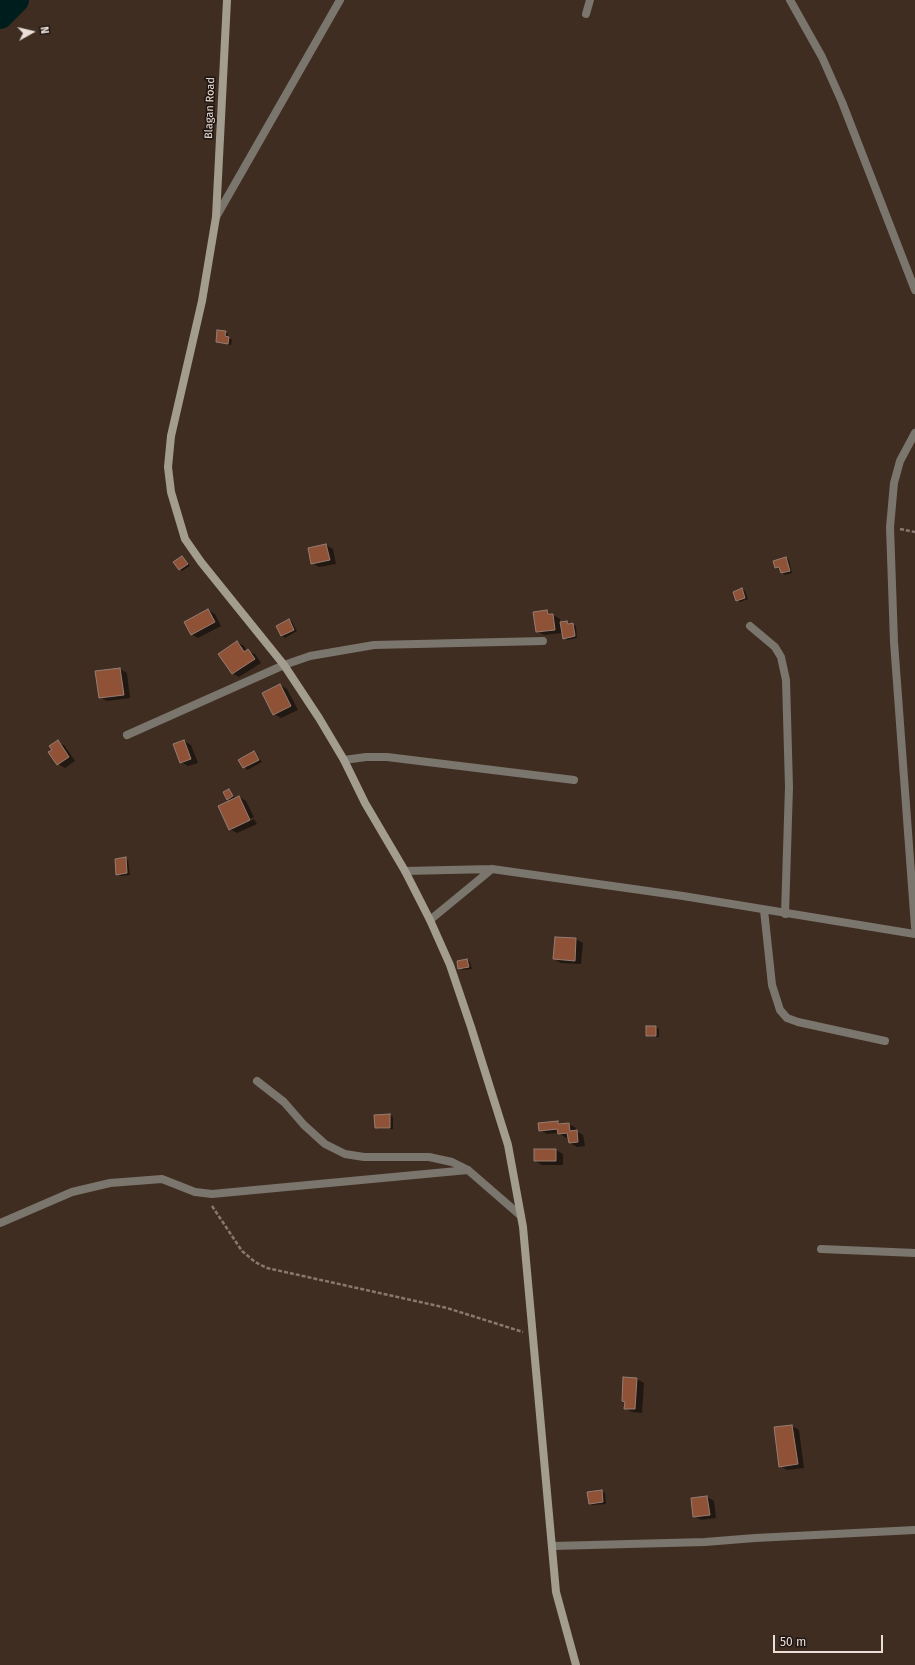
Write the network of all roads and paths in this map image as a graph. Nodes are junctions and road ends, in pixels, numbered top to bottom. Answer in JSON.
{"nodes":[{"id":1,"x":227,"y":0,"type":"edge"},
{"id":2,"x":340,"y":0,"type":"edge"},
{"id":3,"x":590,"y":0,"type":"edge"},
{"id":4,"x":790,"y":0,"type":"edge"},
{"id":5,"x":586,"y":14,"type":"dead end"},
{"id":6,"x":216,"y":218,"type":"junction"},
{"id":7,"x":915,"y":290,"type":"edge"},
{"id":8,"x":915,"y":433,"type":"edge"},
{"id":9,"x":750,"y":626,"type":"dead end"},
{"id":10,"x":543,"y":641,"type":"dead end"},
{"id":11,"x":284,"y":665,"type":"junction"},
{"id":12,"x":128,"y":735,"type":"dead end"},
{"id":13,"x":344,"y":760,"type":"junction"},
{"id":14,"x":574,"y":780,"type":"dead end"},
{"id":15,"x":492,"y":869,"type":"junction"},
{"id":16,"x":405,"y":872,"type":"junction"},
{"id":17,"x":764,"y":910,"type":"junction"},
{"id":18,"x":785,"y":914,"type":"junction"},
{"id":19,"x":430,"y":920,"type":"junction"},
{"id":20,"x":915,"y":927,"type":"edge"},
{"id":21,"x":915,"y":934,"type":"edge"},
{"id":22,"x":885,"y":1041,"type":"dead end"},
{"id":23,"x":257,"y":1081,"type":"dead end"},
{"id":24,"x":468,"y":1170,"type":"junction"},
{"id":25,"x":195,"y":1192,"type":"junction"},
{"id":26,"x":521,"y":1216,"type":"junction"},
{"id":27,"x":0,"y":1223,"type":"edge"},
{"id":28,"x":821,"y":1249,"type":"dead end"},
{"id":29,"x":915,"y":1253,"type":"edge"},
{"id":30,"x":533,"y":1335,"type":"junction"},
{"id":31,"x":915,"y":1530,"type":"edge"},
{"id":32,"x":553,"y":1546,"type":"junction"},
{"id":33,"x":576,"y":1665,"type":"edge"}],
"edges":[{"from":1,"to":6,"type":"street","name":"Blagan Road"},
{"from":2,"to":6,"type":"street"},
{"from":3,"to":5,"type":"street"},
{"from":4,"to":7,"type":"street"},
{"from":6,"to":11,"type":"street","name":"Blagan Road"},
{"from":8,"to":20,"type":"street"},
{"from":9,"to":18,"type":"street"},
{"from":10,"to":11,"type":"street"},
{"from":11,"to":12,"type":"street"},
{"from":11,"to":13,"type":"street","name":"Blagan Road"},
{"from":13,"to":14,"type":"street"},
{"from":13,"to":16,"type":"street","name":"Blagan Road"},
{"from":15,"to":16,"type":"street"},
{"from":15,"to":17,"type":"street"},
{"from":15,"to":19,"type":"street"},
{"from":16,"to":19,"type":"street","name":"Blagan Road"},
{"from":17,"to":18,"type":"street"},
{"from":17,"to":22,"type":"street"},
{"from":18,"to":21,"type":"street"},
{"from":19,"to":26,"type":"street","name":"Blagan Road"},
{"from":23,"to":24,"type":"street"},
{"from":24,"to":25,"type":"street"},
{"from":24,"to":26,"type":"street"},
{"from":25,"to":27,"type":"street"},
{"from":25,"to":30,"type":"path"},
{"from":26,"to":30,"type":"street","name":"Blagan Road"},
{"from":28,"to":29,"type":"street"},
{"from":30,"to":32,"type":"street","name":"Blagan Road"},
{"from":31,"to":32,"type":"street"},
{"from":32,"to":33,"type":"street","name":"Blagan Road"}]}
